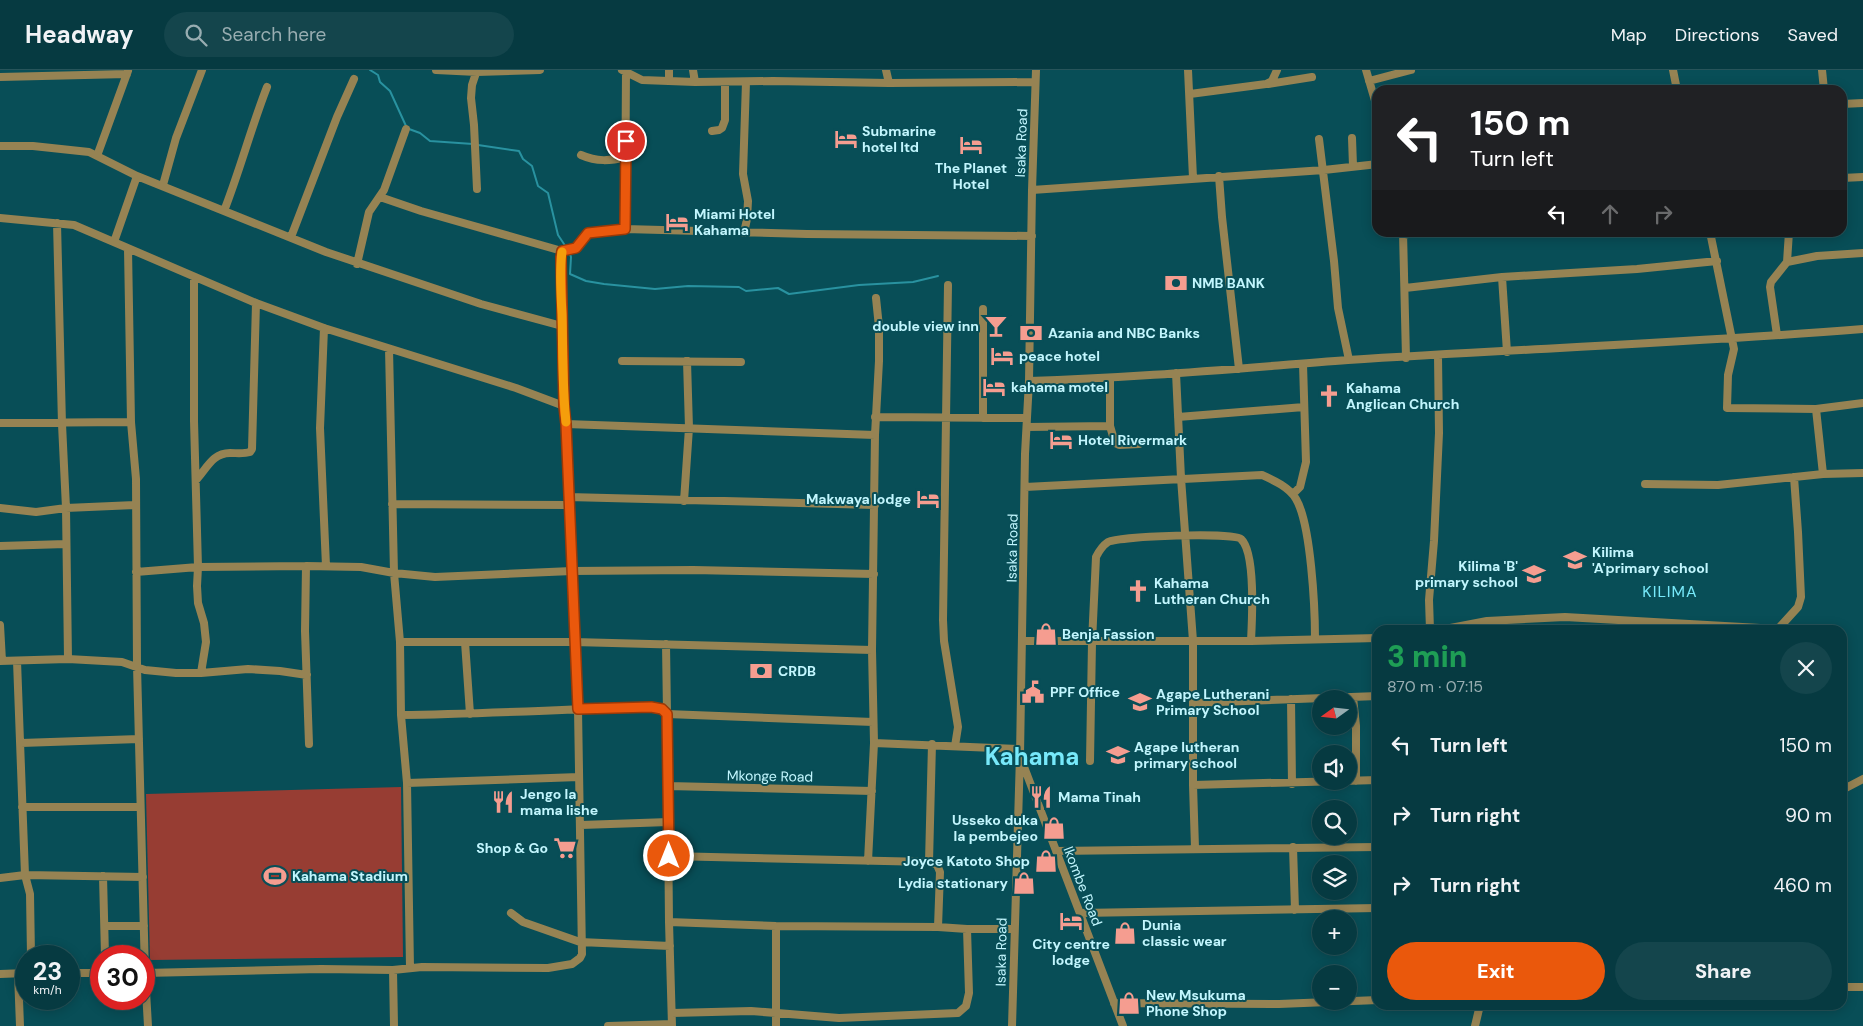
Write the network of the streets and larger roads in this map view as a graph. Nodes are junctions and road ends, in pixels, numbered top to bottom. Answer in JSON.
{"nodes":[{"id":1,"x":202,"y":70,"type":"edge"},
{"id":2,"x":436,"y":70,"type":"edge"},
{"id":3,"x":540,"y":70,"type":"edge"},
{"id":4,"x":669,"y":70,"type":"edge"},
{"id":5,"x":693,"y":70,"type":"edge"},
{"id":6,"x":886,"y":70,"type":"edge"},
{"id":7,"x":1036,"y":70,"type":"edge"},
{"id":8,"x":1188,"y":70,"type":"edge"},
{"id":9,"x":1277,"y":70,"type":"edge"},
{"id":10,"x":1366,"y":70,"type":"edge"},
{"id":11,"x":1411,"y":70,"type":"edge"},
{"id":12,"x":1672,"y":70,"type":"edge"},
{"id":13,"x":1822,"y":70,"type":"edge"},
{"id":14,"x":477,"y":71,"type":"edge"},
{"id":15,"x":625,"y":71,"type":"edge"},
{"id":16,"x":128,"y":72,"type":"edge"},
{"id":17,"x":0,"y":77,"type":"edge"},
{"id":18,"x":1312,"y":77,"type":"dead end"},
{"id":19,"x":354,"y":79,"type":"dead end"},
{"id":20,"x":669,"y":81,"type":"junction"},
{"id":21,"x":1368,"y":81,"type":"junction"},
{"id":22,"x":695,"y":82,"type":"junction"},
{"id":23,"x":746,"y":82,"type":"junction"},
{"id":24,"x":1035,"y":82,"type":"junction"},
{"id":25,"x":725,"y":83,"type":"junction"},
{"id":26,"x":889,"y":84,"type":"junction"},
{"id":27,"x":1266,"y":84,"type":"junction"},
{"id":28,"x":1676,"y":85,"type":"edge"},
{"id":29,"x":1824,"y":85,"type":"edge"},
{"id":30,"x":267,"y":87,"type":"dead end"},
{"id":31,"x":1372,"y":93,"type":"edge"},
{"id":32,"x":1190,"y":94,"type":"junction"},
{"id":33,"x":1863,"y":103,"type":"edge"},
{"id":34,"x":1847,"y":104,"type":"edge"},
{"id":35,"x":406,"y":129,"type":"dead end"},
{"id":36,"x":712,"y":131,"type":"dead end"},
{"id":37,"x":1352,"y":138,"type":"dead end"},
{"id":38,"x":1319,"y":139,"type":"dead end"},
{"id":39,"x":0,"y":146,"type":"edge"},
{"id":40,"x":581,"y":154,"type":"dead end"},
{"id":41,"x":97,"y":156,"type":"junction"},
{"id":42,"x":626,"y":158,"type":"junction"},
{"id":43,"x":1372,"y":164,"type":"edge"},
{"id":44,"x":1353,"y":166,"type":"junction"},
{"id":45,"x":1324,"y":170,"type":"junction"},
{"id":46,"x":138,"y":176,"type":"junction"},
{"id":47,"x":1219,"y":176,"type":"junction"},
{"id":48,"x":1863,"y":177,"type":"edge"},
{"id":49,"x":1193,"y":178,"type":"junction"},
{"id":50,"x":1847,"y":178,"type":"edge"},
{"id":51,"x":163,"y":185,"type":"junction"},
{"id":52,"x":477,"y":189,"type":"dead end"},
{"id":53,"x":1032,"y":190,"type":"junction"},
{"id":54,"x":380,"y":197,"type":"junction"},
{"id":55,"x":224,"y":211,"type":"junction"},
{"id":56,"x":0,"y":218,"type":"edge"},
{"id":57,"x":58,"y":223,"type":"junction"},
{"id":58,"x":625,"y":229,"type":"junction"},
{"id":59,"x":744,"y":233,"type":"junction"},
{"id":60,"x":1032,"y":236,"type":"junction"},
{"id":61,"x":291,"y":237,"type":"junction"},
{"id":62,"x":1403,"y":237,"type":"edge"},
{"id":63,"x":1711,"y":237,"type":"edge"},
{"id":64,"x":1789,"y":237,"type":"edge"},
{"id":65,"x":114,"y":242,"type":"junction"},
{"id":66,"x":128,"y":249,"type":"junction"},
{"id":67,"x":562,"y":251,"type":"junction"},
{"id":68,"x":1863,"y":253,"type":"edge"},
{"id":69,"x":1716,"y":261,"type":"junction"},
{"id":70,"x":1787,"y":262,"type":"junction"},
{"id":71,"x":357,"y":264,"type":"junction"},
{"id":72,"x":1502,"y":277,"type":"junction"},
{"id":73,"x":194,"y":278,"type":"junction"},
{"id":74,"x":948,"y":285,"type":"dead end"},
{"id":75,"x":1405,"y":288,"type":"junction"},
{"id":76,"x":876,"y":298,"type":"dead end"},
{"id":77,"x":256,"y":303,"type":"junction"},
{"id":78,"x":984,"y":309,"type":"dead end"},
{"id":79,"x":562,"y":326,"type":"junction"},
{"id":80,"x":324,"y":328,"type":"junction"},
{"id":81,"x":1863,"y":328,"type":"edge"},
{"id":82,"x":1777,"y":335,"type":"junction"},
{"id":83,"x":1733,"y":338,"type":"junction"},
{"id":84,"x":389,"y":349,"type":"junction"},
{"id":85,"x":1507,"y":352,"type":"junction"},
{"id":86,"x":1438,"y":356,"type":"junction"},
{"id":87,"x":1406,"y":358,"type":"junction"},
{"id":88,"x":1348,"y":360,"type":"junction"},
{"id":89,"x":622,"y":361,"type":"dead end"},
{"id":90,"x":687,"y":361,"type":"junction"},
{"id":91,"x":741,"y":362,"type":"dead end"},
{"id":92,"x":1303,"y":364,"type":"junction"},
{"id":93,"x":1238,"y":369,"type":"junction"},
{"id":94,"x":1176,"y":373,"type":"junction"},
{"id":95,"x":1110,"y":379,"type":"junction"},
{"id":96,"x":1029,"y":381,"type":"junction"},
{"id":97,"x":1863,"y":403,"type":"edge"},
{"id":98,"x":564,"y":406,"type":"junction"},
{"id":99,"x":1304,"y":407,"type":"junction"},
{"id":100,"x":1816,"y":409,"type":"junction"},
{"id":101,"x":1178,"y":416,"type":"junction"},
{"id":102,"x":875,"y":417,"type":"junction"},
{"id":103,"x":945,"y":417,"type":"junction"},
{"id":104,"x":983,"y":418,"type":"junction"},
{"id":105,"x":1027,"y":418,"type":"junction"},
{"id":106,"x":131,"y":422,"type":"junction"},
{"id":107,"x":0,"y":423,"type":"edge"},
{"id":108,"x":62,"y":424,"type":"junction"},
{"id":109,"x":566,"y":424,"type":"junction"},
{"id":110,"x":1110,"y":426,"type":"junction"},
{"id":111,"x":1027,"y":427,"type":"junction"},
{"id":112,"x":689,"y":428,"type":"junction"},
{"id":113,"x":875,"y":435,"type":"junction"},
{"id":114,"x":1139,"y":444,"type":"dead end"},
{"id":115,"x":1863,"y":473,"type":"edge"},
{"id":116,"x":1823,"y":474,"type":"junction"},
{"id":117,"x":1794,"y":477,"type":"junction"},
{"id":118,"x":1181,"y":478,"type":"junction"},
{"id":119,"x":197,"y":479,"type":"junction"},
{"id":120,"x":1646,"y":484,"type":"dead end"},
{"id":121,"x":1026,"y":486,"type":"junction"},
{"id":122,"x":1293,"y":494,"type":"junction"},
{"id":123,"x":569,"y":501,"type":"junction"},
{"id":124,"x":684,"y":501,"type":"junction"},
{"id":125,"x":392,"y":504,"type":"junction"},
{"id":126,"x":135,"y":505,"type":"junction"},
{"id":127,"x":875,"y":505,"type":"junction"},
{"id":128,"x":0,"y":508,"type":"edge"},
{"id":129,"x":66,"y":508,"type":"junction"},
{"id":130,"x":1186,"y":535,"type":"junction"},
{"id":131,"x":66,"y":544,"type":"junction"},
{"id":132,"x":0,"y":546,"type":"edge"},
{"id":133,"x":306,"y":566,"type":"junction"},
{"id":134,"x":326,"y":566,"type":"junction"},
{"id":135,"x":198,"y":568,"type":"junction"},
{"id":136,"x":572,"y":571,"type":"junction"},
{"id":137,"x":136,"y":572,"type":"junction"},
{"id":138,"x":394,"y":572,"type":"junction"},
{"id":139,"x":874,"y":574,"type":"junction"},
{"id":140,"x":0,"y":625,"type":"edge"},
{"id":141,"x":1430,"y":625,"type":"edge"},
{"id":142,"x":1466,"y":625,"type":"edge"},
{"id":143,"x":1707,"y":625,"type":"edge"},
{"id":144,"x":1782,"y":625,"type":"edge"},
{"id":145,"x":1372,"y":638,"type":"edge"},
{"id":146,"x":1315,"y":639,"type":"junction"},
{"id":147,"x":1193,"y":641,"type":"junction"},
{"id":148,"x":1251,"y":641,"type":"junction"},
{"id":149,"x":400,"y":642,"type":"junction"},
{"id":150,"x":465,"y":642,"type":"junction"},
{"id":151,"x":574,"y":642,"type":"junction"},
{"id":152,"x":1022,"y":642,"type":"junction"},
{"id":153,"x":1092,"y":642,"type":"junction"},
{"id":154,"x":666,"y":644,"type":"junction"},
{"id":155,"x":872,"y":650,"type":"junction"},
{"id":156,"x":68,"y":659,"type":"junction"},
{"id":157,"x":1,"y":661,"type":"edge"},
{"id":158,"x":17,"y":661,"type":"junction"},
{"id":159,"x":137,"y":666,"type":"junction"},
{"id":160,"x":201,"y":673,"type":"junction"},
{"id":161,"x":308,"y":675,"type":"junction"},
{"id":162,"x":1372,"y":696,"type":"edge"},
{"id":163,"x":1358,"y":697,"type":"edge"},
{"id":164,"x":1312,"y":698,"type":"edge"},
{"id":165,"x":1291,"y":699,"type":"junction"},
{"id":166,"x":1194,"y":703,"type":"junction"},
{"id":167,"x":578,"y":709,"type":"junction"},
{"id":168,"x":470,"y":714,"type":"junction"},
{"id":169,"x":667,"y":714,"type":"junction"},
{"id":170,"x":402,"y":715,"type":"junction"},
{"id":171,"x":873,"y":722,"type":"junction"},
{"id":172,"x":139,"y":738,"type":"junction"},
{"id":173,"x":21,"y":743,"type":"junction"},
{"id":174,"x":874,"y":743,"type":"junction"},
{"id":175,"x":309,"y":744,"type":"dead end"},
{"id":176,"x":932,"y":744,"type":"junction"},
{"id":177,"x":955,"y":746,"type":"junction"},
{"id":178,"x":1020,"y":752,"type":"junction"},
{"id":179,"x":1090,"y":761,"type":"dead end"},
{"id":180,"x":580,"y":777,"type":"junction"},
{"id":181,"x":1863,"y":779,"type":"edge"},
{"id":182,"x":1372,"y":780,"type":"edge"},
{"id":183,"x":1357,"y":781,"type":"edge"},
{"id":184,"x":407,"y":783,"type":"junction"},
{"id":185,"x":1312,"y":783,"type":"edge"},
{"id":186,"x":1292,"y":784,"type":"junction"},
{"id":187,"x":1193,"y":785,"type":"junction"},
{"id":188,"x":668,"y":786,"type":"junction"},
{"id":189,"x":1847,"y":787,"type":"edge"},
{"id":190,"x":872,"y":790,"type":"junction"},
{"id":191,"x":22,"y":807,"type":"junction"},
{"id":192,"x":140,"y":807,"type":"junction"},
{"id":193,"x":669,"y":822,"type":"junction"},
{"id":194,"x":580,"y":825,"type":"junction"},
{"id":195,"x":1293,"y":847,"type":"junction"},
{"id":196,"x":1372,"y":847,"type":"edge"},
{"id":197,"x":1194,"y":848,"type":"junction"},
{"id":198,"x":1056,"y":852,"type":"junction"},
{"id":199,"x":669,"y":856,"type":"junction"},
{"id":200,"x":868,"y":862,"type":"junction"},
{"id":201,"x":929,"y":862,"type":"junction"},
{"id":202,"x":25,"y":875,"type":"junction"},
{"id":203,"x":104,"y":876,"type":"junction"},
{"id":204,"x":143,"y":877,"type":"junction"},
{"id":205,"x":0,"y":878,"type":"edge"},
{"id":206,"x":1372,"y":908,"type":"edge"},
{"id":207,"x":1295,"y":910,"type":"junction"},
{"id":208,"x":511,"y":913,"type":"dead end"},
{"id":209,"x":1080,"y":913,"type":"junction"},
{"id":210,"x":669,"y":922,"type":"junction"},
{"id":211,"x":106,"y":926,"type":"junction"},
{"id":212,"x":144,"y":926,"type":"junction"},
{"id":213,"x":776,"y":926,"type":"junction"},
{"id":214,"x":938,"y":927,"type":"junction"},
{"id":215,"x":967,"y":929,"type":"junction"},
{"id":216,"x":1014,"y":929,"type":"junction"},
{"id":217,"x":580,"y":942,"type":"junction"},
{"id":218,"x":32,"y":945,"type":"edge"},
{"id":219,"x":106,"y":945,"type":"edge"},
{"id":220,"x":144,"y":945,"type":"edge"},
{"id":221,"x":670,"y":946,"type":"junction"},
{"id":222,"x":410,"y":968,"type":"junction"},
{"id":223,"x":393,"y":970,"type":"junction"},
{"id":224,"x":15,"y":973,"type":"edge"},
{"id":225,"x":155,"y":973,"type":"edge"},
{"id":226,"x":0,"y":974,"type":"edge"},
{"id":227,"x":1847,"y":987,"type":"edge"},
{"id":228,"x":1863,"y":987,"type":"edge"},
{"id":229,"x":1372,"y":1000,"type":"edge"},
{"id":230,"x":1114,"y":1003,"type":"junction"},
{"id":231,"x":21,"y":1010,"type":"edge"},
{"id":232,"x":147,"y":1010,"type":"edge"},
{"id":233,"x":1479,"y":1010,"type":"edge"},
{"id":234,"x":672,"y":1013,"type":"junction"},
{"id":235,"x":776,"y":1014,"type":"junction"},
{"id":236,"x":901,"y":1016,"type":"junction"},
{"id":237,"x":672,"y":1025,"type":"edge"},
{"id":238,"x":20,"y":1026,"type":"edge"},
{"id":239,"x":148,"y":1026,"type":"edge"},
{"id":240,"x":394,"y":1026,"type":"edge"},
{"id":241,"x":608,"y":1026,"type":"edge"},
{"id":242,"x":776,"y":1026,"type":"edge"},
{"id":243,"x":901,"y":1026,"type":"edge"},
{"id":244,"x":1012,"y":1026,"type":"edge"},
{"id":245,"x":1123,"y":1026,"type":"edge"},
{"id":246,"x":1475,"y":1026,"type":"edge"}],
"edges":[{"from":1,"to":51,"type":"street"},
{"from":2,"to":14,"type":"street"},
{"from":3,"to":14,"type":"street"},
{"from":4,"to":20,"type":"street"},
{"from":5,"to":22,"type":"street"},
{"from":6,"to":26,"type":"street"},
{"from":7,"to":24,"type":"street","name":"Isaka Road"},
{"from":8,"to":32,"type":"street"},
{"from":9,"to":27,"type":"street"},
{"from":10,"to":21,"type":"street"},
{"from":11,"to":21,"type":"street"},
{"from":12,"to":28,"type":"street"},
{"from":13,"to":29,"type":"street"},
{"from":14,"to":52,"type":"street"},
{"from":15,"to":20,"type":"street"},
{"from":15,"to":42,"type":"street"},
{"from":16,"to":17,"type":"street"},
{"from":16,"to":41,"type":"street"},
{"from":18,"to":27,"type":"street"},
{"from":19,"to":61,"type":"street"},
{"from":20,"to":22,"type":"street"},
{"from":21,"to":31,"type":"street"},
{"from":22,"to":25,"type":"street"},
{"from":23,"to":25,"type":"street"},
{"from":23,"to":26,"type":"street"},
{"from":23,"to":59,"type":"street"},
{"from":24,"to":26,"type":"street"},
{"from":24,"to":53,"type":"street","name":"Isaka Road"},
{"from":25,"to":36,"type":"street"},
{"from":27,"to":32,"type":"street"},
{"from":30,"to":55,"type":"street"},
{"from":32,"to":49,"type":"street"},
{"from":33,"to":34,"type":"street"},
{"from":35,"to":54,"type":"street"},
{"from":37,"to":44,"type":"street"},
{"from":38,"to":45,"type":"street"},
{"from":39,"to":41,"type":"street"},
{"from":40,"to":42,"type":"street"},
{"from":41,"to":46,"type":"street"},
{"from":42,"to":58,"type":"street"},
{"from":43,"to":44,"type":"street"},
{"from":44,"to":45,"type":"street"},
{"from":45,"to":47,"type":"street"},
{"from":45,"to":88,"type":"street"},
{"from":46,"to":51,"type":"street"},
{"from":46,"to":65,"type":"street"},
{"from":47,"to":49,"type":"street"},
{"from":47,"to":93,"type":"street"},
{"from":48,"to":50,"type":"street"},
{"from":49,"to":53,"type":"street"},
{"from":51,"to":55,"type":"street"},
{"from":53,"to":60,"type":"street","name":"Isaka Road"},
{"from":54,"to":67,"type":"street"},
{"from":54,"to":71,"type":"street"},
{"from":55,"to":61,"type":"street"},
{"from":56,"to":57,"type":"street"},
{"from":57,"to":65,"type":"street"},
{"from":57,"to":108,"type":"street"},
{"from":58,"to":59,"type":"street"},
{"from":58,"to":67,"type":"street"},
{"from":59,"to":60,"type":"street"},
{"from":60,"to":96,"type":"street","name":"Isaka Road"},
{"from":61,"to":71,"type":"street"},
{"from":62,"to":75,"type":"street"},
{"from":63,"to":69,"type":"street"},
{"from":64,"to":70,"type":"street"},
{"from":65,"to":66,"type":"street"},
{"from":66,"to":73,"type":"street"},
{"from":66,"to":106,"type":"street"},
{"from":67,"to":79,"type":"street"},
{"from":68,"to":70,"type":"street"},
{"from":69,"to":72,"type":"street"},
{"from":69,"to":83,"type":"street"},
{"from":70,"to":82,"type":"street"},
{"from":71,"to":79,"type":"street"},
{"from":72,"to":75,"type":"street"},
{"from":72,"to":85,"type":"street"},
{"from":73,"to":77,"type":"street"},
{"from":73,"to":119,"type":"street"},
{"from":74,"to":103,"type":"street"},
{"from":75,"to":87,"type":"street"},
{"from":76,"to":102,"type":"street"},
{"from":77,"to":80,"type":"street"},
{"from":77,"to":119,"type":"street"},
{"from":78,"to":104,"type":"street"},
{"from":79,"to":98,"type":"street"},
{"from":80,"to":84,"type":"street"},
{"from":80,"to":134,"type":"street"},
{"from":81,"to":82,"type":"street"},
{"from":82,"to":83,"type":"street"},
{"from":83,"to":85,"type":"street"},
{"from":83,"to":100,"type":"street"},
{"from":84,"to":98,"type":"street"},
{"from":84,"to":125,"type":"street"},
{"from":85,"to":86,"type":"street"},
{"from":86,"to":87,"type":"street"},
{"from":86,"to":141,"type":"street"},
{"from":87,"to":88,"type":"street"},
{"from":88,"to":92,"type":"street"},
{"from":89,"to":90,"type":"street"},
{"from":90,"to":91,"type":"street"},
{"from":90,"to":112,"type":"street"},
{"from":92,"to":93,"type":"street"},
{"from":92,"to":99,"type":"street"},
{"from":93,"to":94,"type":"street"},
{"from":94,"to":95,"type":"street"},
{"from":94,"to":101,"type":"street"},
{"from":95,"to":96,"type":"street"},
{"from":95,"to":110,"type":"street"},
{"from":96,"to":105,"type":"street","name":"Isaka Road"},
{"from":97,"to":100,"type":"street"},
{"from":98,"to":109,"type":"street"},
{"from":99,"to":101,"type":"street"},
{"from":99,"to":122,"type":"street"},
{"from":100,"to":116,"type":"street"},
{"from":101,"to":118,"type":"street"},
{"from":102,"to":103,"type":"street"},
{"from":102,"to":113,"type":"street"},
{"from":103,"to":104,"type":"street"},
{"from":103,"to":177,"type":"street"},
{"from":104,"to":105,"type":"street"},
{"from":105,"to":111,"type":"street","name":"Isaka Road"},
{"from":106,"to":108,"type":"street"},
{"from":106,"to":126,"type":"street"},
{"from":107,"to":108,"type":"street"},
{"from":108,"to":129,"type":"street"},
{"from":109,"to":112,"type":"street"},
{"from":109,"to":123,"type":"street"},
{"from":110,"to":111,"type":"street"},
{"from":110,"to":114,"type":"street"},
{"from":111,"to":121,"type":"street","name":"Isaka Road"},
{"from":112,"to":113,"type":"street"},
{"from":112,"to":124,"type":"street"},
{"from":113,"to":127,"type":"street"},
{"from":115,"to":116,"type":"street"},
{"from":116,"to":117,"type":"street"},
{"from":117,"to":120,"type":"street"},
{"from":117,"to":144,"type":"street"},
{"from":118,"to":121,"type":"street"},
{"from":118,"to":122,"type":"street"},
{"from":118,"to":130,"type":"street"},
{"from":119,"to":135,"type":"street"},
{"from":121,"to":152,"type":"street","name":"Isaka Road"},
{"from":122,"to":146,"type":"street"},
{"from":123,"to":124,"type":"street"},
{"from":123,"to":125,"type":"street"},
{"from":123,"to":136,"type":"street"},
{"from":124,"to":127,"type":"street"},
{"from":125,"to":138,"type":"street"},
{"from":126,"to":129,"type":"street"},
{"from":126,"to":137,"type":"street"},
{"from":127,"to":139,"type":"street"},
{"from":128,"to":129,"type":"street"},
{"from":129,"to":131,"type":"street"},
{"from":130,"to":147,"type":"street"},
{"from":130,"to":148,"type":"street"},
{"from":130,"to":153,"type":"street"},
{"from":131,"to":132,"type":"street"},
{"from":131,"to":156,"type":"street"},
{"from":133,"to":134,"type":"street"},
{"from":133,"to":135,"type":"street"},
{"from":133,"to":161,"type":"street"},
{"from":134,"to":138,"type":"street"},
{"from":135,"to":137,"type":"street"},
{"from":135,"to":160,"type":"street"},
{"from":136,"to":138,"type":"street"},
{"from":136,"to":139,"type":"street"},
{"from":136,"to":151,"type":"street"},
{"from":137,"to":159,"type":"street"},
{"from":138,"to":149,"type":"street"},
{"from":139,"to":155,"type":"street"},
{"from":140,"to":157,"type":"street"},
{"from":142,"to":143,"type":"street"},
{"from":145,"to":146,"type":"street"},
{"from":146,"to":148,"type":"street"},
{"from":147,"to":148,"type":"street"},
{"from":147,"to":153,"type":"street"},
{"from":147,"to":166,"type":"street"},
{"from":149,"to":150,"type":"street"},
{"from":149,"to":170,"type":"street"},
{"from":150,"to":151,"type":"street"},
{"from":150,"to":168,"type":"street"},
{"from":151,"to":154,"type":"street"},
{"from":151,"to":167,"type":"street"},
{"from":152,"to":153,"type":"street"},
{"from":152,"to":178,"type":"street","name":"Isaka Road"},
{"from":153,"to":179,"type":"street"},
{"from":154,"to":155,"type":"street"},
{"from":154,"to":169,"type":"street"},
{"from":155,"to":171,"type":"street"},
{"from":156,"to":158,"type":"street"},
{"from":156,"to":159,"type":"street"},
{"from":157,"to":158,"type":"street"},
{"from":158,"to":173,"type":"street"},
{"from":159,"to":160,"type":"street"},
{"from":159,"to":172,"type":"street"},
{"from":160,"to":161,"type":"street"},
{"from":161,"to":175,"type":"street"},
{"from":162,"to":163,"type":"street"},
{"from":164,"to":165,"type":"street"},
{"from":165,"to":166,"type":"street"},
{"from":165,"to":186,"type":"street"},
{"from":166,"to":187,"type":"street"},
{"from":167,"to":168,"type":"street"},
{"from":167,"to":169,"type":"street"},
{"from":167,"to":180,"type":"street"},
{"from":168,"to":170,"type":"street"},
{"from":169,"to":171,"type":"street"},
{"from":169,"to":188,"type":"street"},
{"from":170,"to":184,"type":"street"},
{"from":171,"to":174,"type":"street"},
{"from":172,"to":173,"type":"street"},
{"from":172,"to":192,"type":"street"},
{"from":173,"to":191,"type":"street"},
{"from":174,"to":176,"type":"street"},
{"from":174,"to":190,"type":"street"},
{"from":176,"to":177,"type":"street"},
{"from":176,"to":201,"type":"street"},
{"from":177,"to":178,"type":"street"},
{"from":178,"to":198,"type":"street","name":"Ikombe Road"},
{"from":178,"to":216,"type":"street","name":"Isaka Road"},
{"from":180,"to":184,"type":"street"},
{"from":180,"to":194,"type":"street"},
{"from":181,"to":189,"type":"street"},
{"from":182,"to":183,"type":"street"},
{"from":184,"to":222,"type":"street"},
{"from":185,"to":186,"type":"street"},
{"from":186,"to":187,"type":"street"},
{"from":187,"to":197,"type":"street"},
{"from":188,"to":190,"type":"street","name":"Mkonge Road"},
{"from":188,"to":193,"type":"street"},
{"from":190,"to":200,"type":"street"},
{"from":191,"to":192,"type":"street"},
{"from":191,"to":202,"type":"street"},
{"from":192,"to":204,"type":"street"},
{"from":193,"to":194,"type":"street"},
{"from":193,"to":199,"type":"street"},
{"from":194,"to":217,"type":"street"},
{"from":195,"to":196,"type":"street"},
{"from":195,"to":197,"type":"street"},
{"from":195,"to":207,"type":"street"},
{"from":197,"to":198,"type":"street"},
{"from":198,"to":209,"type":"street","name":"Ikombe Road"},
{"from":199,"to":200,"type":"street"},
{"from":199,"to":210,"type":"street"},
{"from":200,"to":201,"type":"street"},
{"from":201,"to":214,"type":"street"},
{"from":202,"to":203,"type":"street"},
{"from":202,"to":205,"type":"street"},
{"from":202,"to":218,"type":"street"},
{"from":203,"to":204,"type":"street"},
{"from":203,"to":211,"type":"street"},
{"from":204,"to":212,"type":"street"},
{"from":206,"to":207,"type":"street"},
{"from":207,"to":209,"type":"street"},
{"from":208,"to":217,"type":"street"},
{"from":209,"to":230,"type":"street","name":"Ikombe Road"},
{"from":210,"to":213,"type":"street"},
{"from":210,"to":221,"type":"street"},
{"from":211,"to":212,"type":"street"},
{"from":211,"to":219,"type":"street"},
{"from":212,"to":220,"type":"street"},
{"from":213,"to":214,"type":"street"},
{"from":213,"to":235,"type":"street"},
{"from":214,"to":215,"type":"street"},
{"from":215,"to":216,"type":"street"},
{"from":215,"to":236,"type":"street"},
{"from":216,"to":244,"type":"street","name":"Isaka Road"},
{"from":217,"to":221,"type":"street"},
{"from":217,"to":222,"type":"street"},
{"from":221,"to":234,"type":"street"},
{"from":222,"to":223,"type":"street"},
{"from":223,"to":225,"type":"street"},
{"from":223,"to":240,"type":"street"},
{"from":224,"to":226,"type":"street"},
{"from":227,"to":228,"type":"street"},
{"from":229,"to":230,"type":"street"},
{"from":230,"to":245,"type":"street","name":"Ikombe Road"},
{"from":231,"to":238,"type":"street"},
{"from":232,"to":239,"type":"street"},
{"from":233,"to":246,"type":"street"},
{"from":234,"to":235,"type":"street"},
{"from":234,"to":237,"type":"street"},
{"from":235,"to":236,"type":"street"},
{"from":235,"to":242,"type":"street"},
{"from":236,"to":243,"type":"street"},
{"from":237,"to":241,"type":"street"}]}
